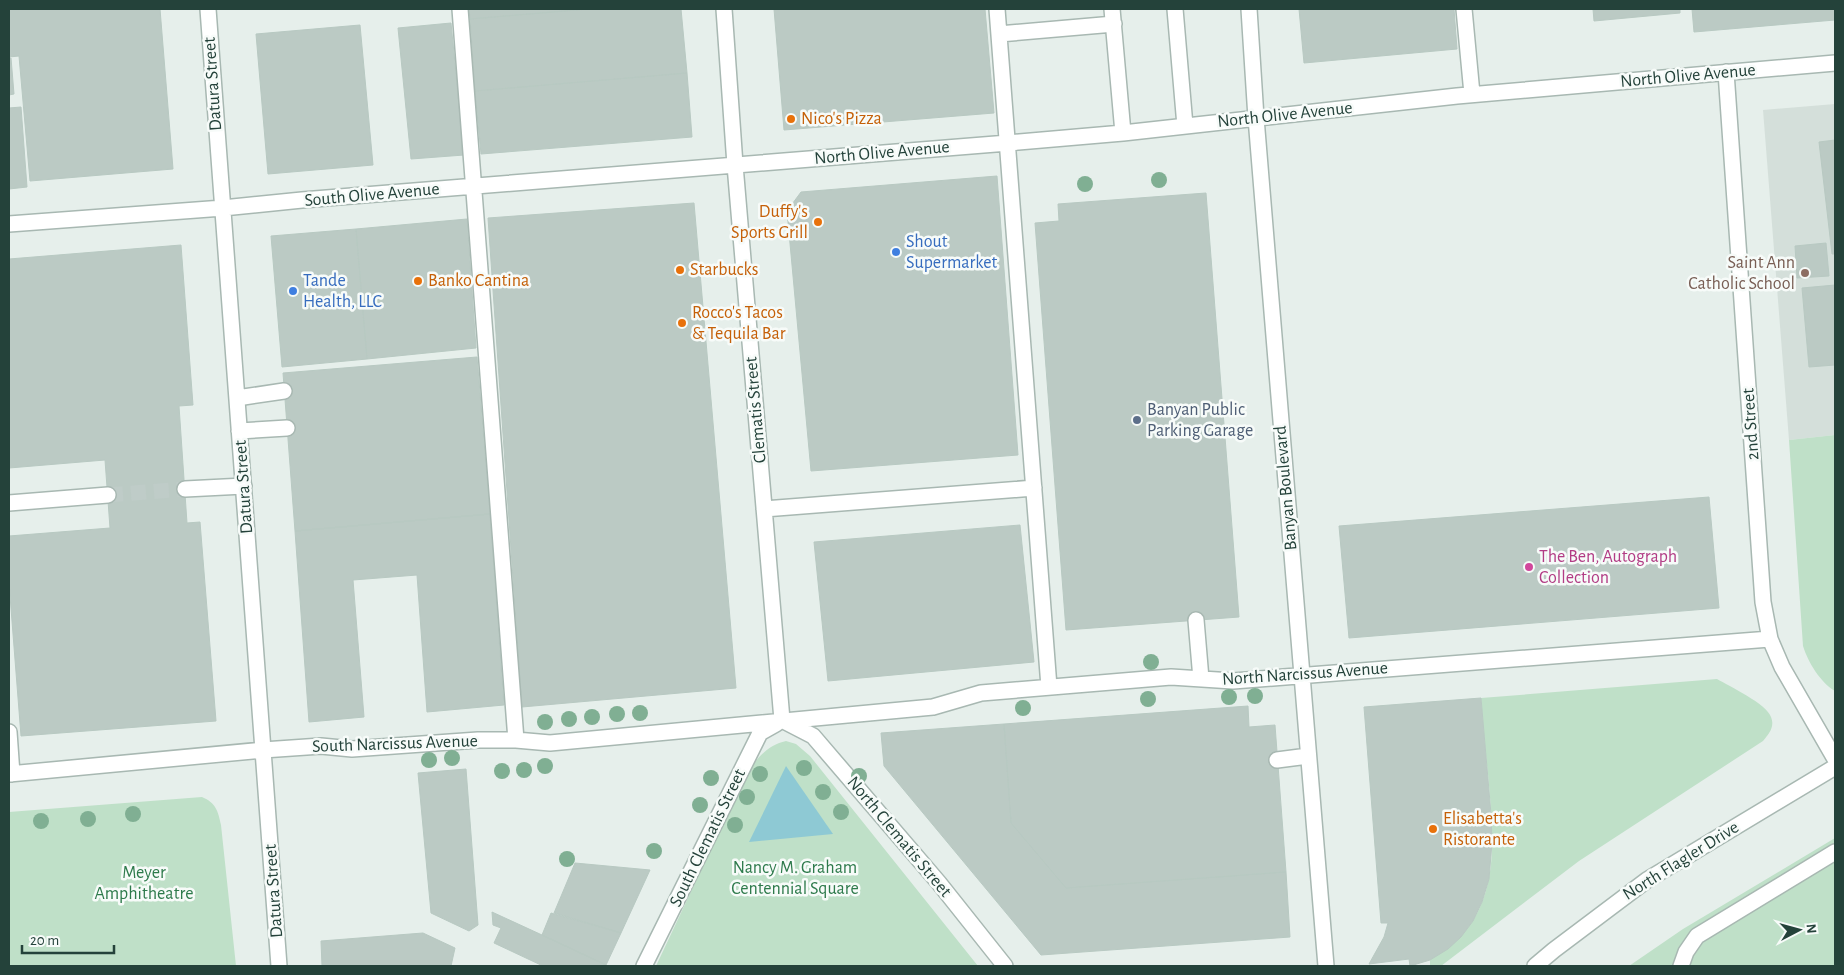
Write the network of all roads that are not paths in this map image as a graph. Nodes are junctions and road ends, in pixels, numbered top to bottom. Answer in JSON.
{"nodes":[{"id":1,"x":208,"y":9,"type":"edge"},
{"id":2,"x":460,"y":9,"type":"edge"},
{"id":3,"x":724,"y":9,"type":"edge"},
{"id":4,"x":997,"y":9,"type":"edge"},
{"id":5,"x":1112,"y":9,"type":"edge"},
{"id":6,"x":1175,"y":9,"type":"edge"},
{"id":7,"x":1249,"y":9,"type":"edge"},
{"id":8,"x":1464,"y":9,"type":"edge"},
{"id":9,"x":1114,"y":24,"type":"junction"},
{"id":10,"x":999,"y":34,"type":"junction"},
{"id":11,"x":1835,"y":63,"type":"edge"},
{"id":12,"x":1726,"y":72,"type":"junction"},
{"id":13,"x":1472,"y":94,"type":"junction"},
{"id":14,"x":1256,"y":118,"type":"junction"},
{"id":15,"x":1185,"y":126,"type":"junction"},
{"id":16,"x":1123,"y":133,"type":"junction"},
{"id":17,"x":1008,"y":143,"type":"junction"},
{"id":18,"x":735,"y":165,"type":"junction"},
{"id":19,"x":475,"y":187,"type":"junction"},
{"id":20,"x":223,"y":208,"type":"junction"},
{"id":21,"x":9,"y":224,"type":"edge"},
{"id":22,"x":284,"y":391,"type":"dead end"},
{"id":23,"x":237,"y":398,"type":"junction"},
{"id":24,"x":287,"y":428,"type":"dead end"},
{"id":25,"x":240,"y":431,"type":"junction"},
{"id":26,"x":244,"y":486,"type":"junction"},
{"id":27,"x":1034,"y":488,"type":"junction"},
{"id":28,"x":185,"y":489,"type":"tunnel mouth"},
{"id":29,"x":108,"y":495,"type":"tunnel mouth"},
{"id":30,"x":9,"y":503,"type":"edge"},
{"id":31,"x":764,"y":509,"type":"junction"},
{"id":32,"x":1196,"y":620,"type":"dead end"},
{"id":33,"x":1770,"y":639,"type":"junction"},
{"id":34,"x":1301,"y":676,"type":"junction"},
{"id":35,"x":1200,"y":679,"type":"junction"},
{"id":36,"x":1049,"y":687,"type":"junction"},
{"id":37,"x":782,"y":720,"type":"junction"},
{"id":38,"x":9,"y":732,"type":"edge"},
{"id":39,"x":516,"y":740,"type":"junction"},
{"id":40,"x":263,"y":750,"type":"junction"},
{"id":41,"x":1308,"y":756,"type":"junction"},
{"id":42,"x":1835,"y":759,"type":"edge"},
{"id":43,"x":1277,"y":760,"type":"dead end"},
{"id":44,"x":1835,"y":767,"type":"edge"},
{"id":45,"x":10,"y":774,"type":"edge"},
{"id":46,"x":1835,"y":852,"type":"edge"},
{"id":47,"x":279,"y":966,"type":"edge"},
{"id":48,"x":644,"y":966,"type":"edge"},
{"id":49,"x":1005,"y":966,"type":"edge"},
{"id":50,"x":1326,"y":966,"type":"edge"},
{"id":51,"x":1535,"y":966,"type":"edge"},
{"id":52,"x":1681,"y":966,"type":"edge"}],
"edges":[{"from":1,"to":20,"type":"street","name":"Datura Street"},
{"from":2,"to":19,"type":"street"},
{"from":3,"to":18,"type":"street","name":"Clematis Street"},
{"from":4,"to":10,"type":"street"},
{"from":5,"to":9,"type":"street"},
{"from":6,"to":15,"type":"street"},
{"from":7,"to":14,"type":"street","name":"Banyan Boulevard"},
{"from":8,"to":13,"type":"street"},
{"from":9,"to":10,"type":"street"},
{"from":9,"to":16,"type":"street"},
{"from":10,"to":17,"type":"street"},
{"from":11,"to":12,"type":"street","name":"North Olive Avenue"},
{"from":12,"to":13,"type":"street","name":"North Olive Avenue"},
{"from":12,"to":33,"type":"street","name":"2nd Street"},
{"from":13,"to":14,"type":"street","name":"North Olive Avenue"},
{"from":14,"to":15,"type":"street","name":"North Olive Avenue"},
{"from":14,"to":34,"type":"street","name":"Banyan Boulevard"},
{"from":15,"to":16,"type":"street","name":"North Olive Avenue"},
{"from":16,"to":17,"type":"street","name":"North Olive Avenue"},
{"from":17,"to":18,"type":"street","name":"North Olive Avenue"},
{"from":17,"to":27,"type":"street"},
{"from":18,"to":19,"type":"street","name":"South Olive Avenue"},
{"from":18,"to":31,"type":"street","name":"Clematis Street"},
{"from":19,"to":20,"type":"street","name":"South Olive Avenue"},
{"from":19,"to":39,"type":"street"},
{"from":20,"to":21,"type":"street","name":"South Olive Avenue"},
{"from":20,"to":23,"type":"street","name":"Datura Street"},
{"from":22,"to":23,"type":"street"},
{"from":23,"to":25,"type":"street","name":"Datura Street"},
{"from":24,"to":25,"type":"street"},
{"from":25,"to":26,"type":"street","name":"Datura Street"},
{"from":26,"to":28,"type":"street"},
{"from":26,"to":40,"type":"street","name":"Datura Street"},
{"from":27,"to":31,"type":"street"},
{"from":27,"to":36,"type":"street"},
{"from":29,"to":30,"type":"street"},
{"from":31,"to":37,"type":"street","name":"Clematis Street"},
{"from":32,"to":35,"type":"street"},
{"from":33,"to":34,"type":"street","name":"North Narcissus Avenue"},
{"from":33,"to":42,"type":"street","name":"2nd Street"},
{"from":34,"to":35,"type":"street","name":"North Narcissus Avenue"},
{"from":34,"to":41,"type":"street","name":"Banyan Boulevard"},
{"from":35,"to":36,"type":"street","name":"North Narcissus Avenue"},
{"from":36,"to":37,"type":"street","name":"North Narcissus Avenue"},
{"from":37,"to":39,"type":"street","name":"South Narcissus Avenue"},
{"from":37,"to":48,"type":"street","name":"South Clematis Street"},
{"from":37,"to":49,"type":"street","name":"North Clematis Street"},
{"from":38,"to":45,"type":"street"},
{"from":39,"to":40,"type":"street","name":"South Narcissus Avenue"},
{"from":40,"to":45,"type":"street","name":"South Narcissus Avenue"},
{"from":40,"to":47,"type":"street","name":"Datura Street"},
{"from":41,"to":43,"type":"street"},
{"from":41,"to":50,"type":"street","name":"Banyan Boulevard"},
{"from":44,"to":51,"type":"street","name":"North Flagler Drive"},
{"from":46,"to":52,"type":"street"}]}
